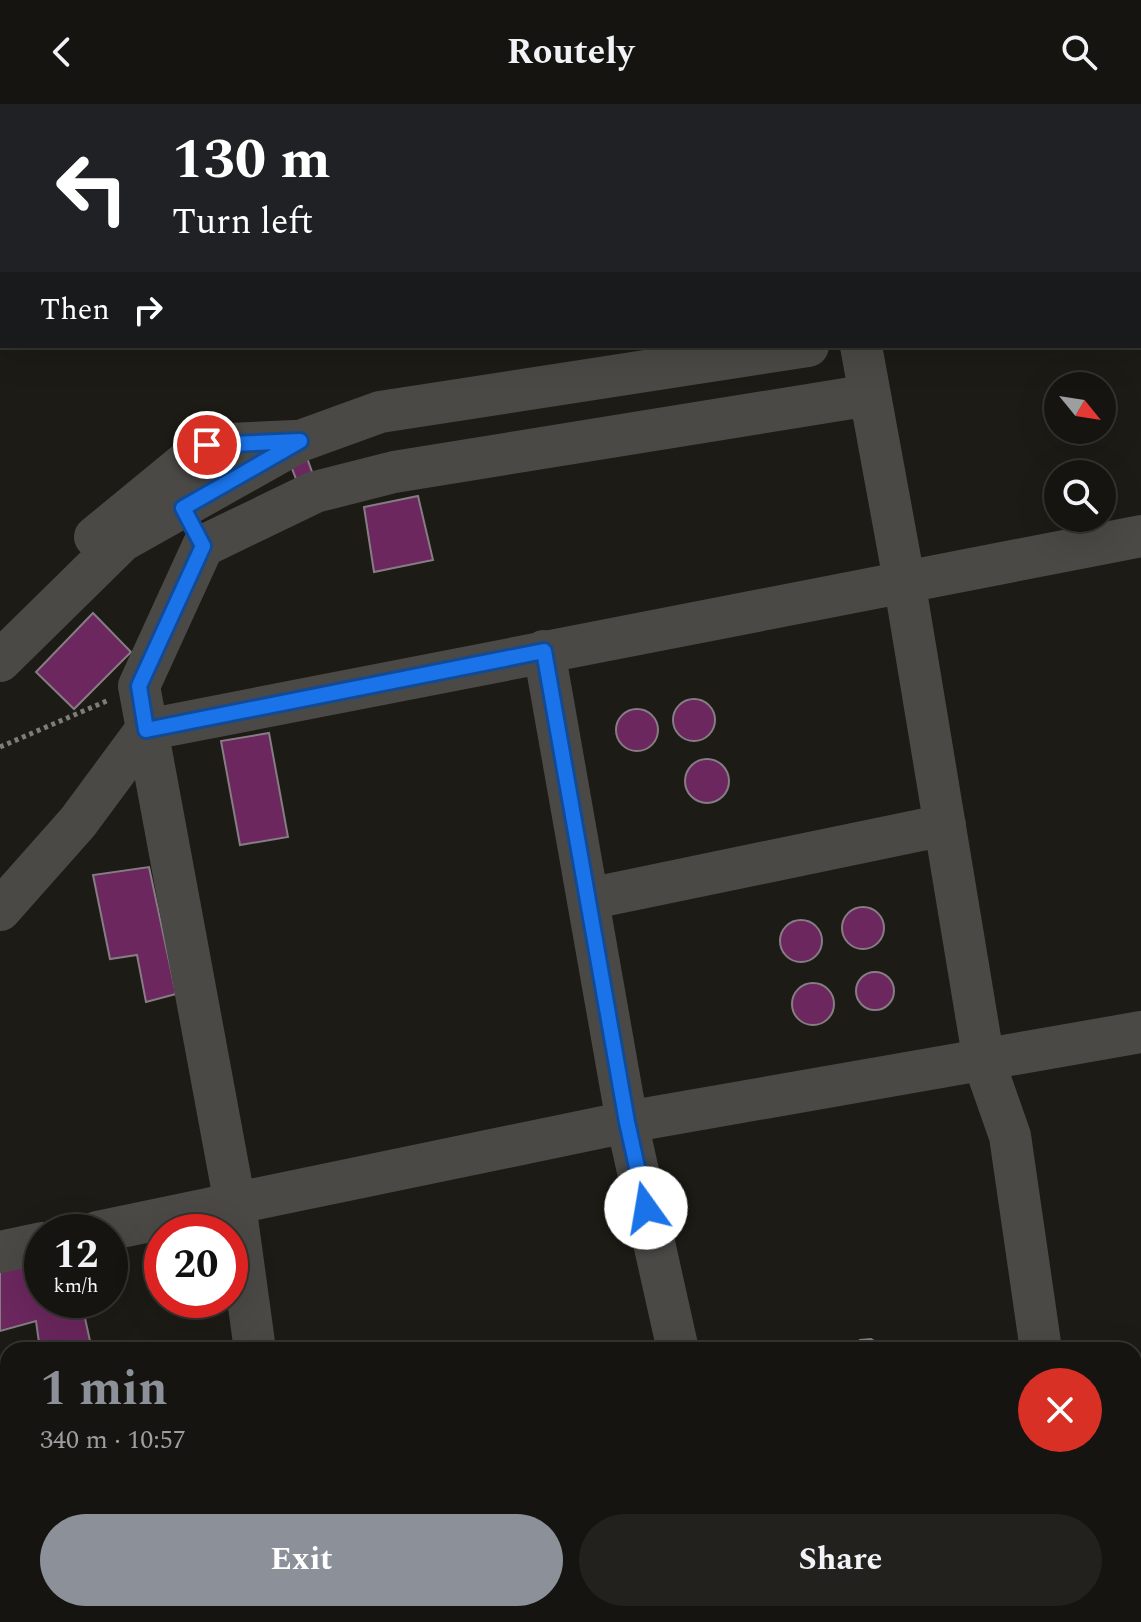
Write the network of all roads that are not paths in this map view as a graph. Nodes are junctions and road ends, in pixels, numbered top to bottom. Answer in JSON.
{"nodes":[{"id":1,"x":782,"y":348,"type":"edge"},
{"id":2,"x":861,"y":348,"type":"edge"},
{"id":3,"x":600,"y":362,"type":"edge"},
{"id":4,"x":870,"y":395,"type":"junction"},
{"id":5,"x":300,"y":441,"type":"junction"},
{"id":6,"x":183,"y":508,"type":"junction"},
{"id":7,"x":1141,"y":536,"type":"edge"},
{"id":8,"x":203,"y":546,"type":"junction"},
{"id":9,"x":904,"y":580,"type":"junction"},
{"id":10,"x":0,"y":637,"type":"edge"},
{"id":11,"x":544,"y":651,"type":"junction"},
{"id":12,"x":0,"y":661,"type":"edge"},
{"id":13,"x":146,"y":730,"type":"junction"},
{"id":14,"x":945,"y":825,"type":"junction"},
{"id":15,"x":588,"y":899,"type":"junction"},
{"id":16,"x":0,"y":910,"type":"edge"},
{"id":17,"x":1141,"y":1032,"type":"edge"},
{"id":18,"x":984,"y":1062,"type":"junction"},
{"id":19,"x":627,"y":1122,"type":"junction"},
{"id":20,"x":235,"y":1204,"type":"junction"},
{"id":21,"x":128,"y":1226,"type":"edge"},
{"id":22,"x":24,"y":1247,"type":"edge"},
{"id":23,"x":0,"y":1252,"type":"edge"},
{"id":24,"x":254,"y":1342,"type":"edge"},
{"id":25,"x":676,"y":1342,"type":"edge"},
{"id":26,"x":1040,"y":1342,"type":"edge"}],
"edges":[{"from":1,"to":3,"type":"lane"},
{"from":2,"to":4,"type":"lane"},
{"from":3,"to":5,"type":"lane"},
{"from":4,"to":8,"type":"lane"},
{"from":4,"to":9,"type":"lane"},
{"from":5,"to":6,"type":"lane"},
{"from":5,"to":10,"type":"lane"},
{"from":6,"to":8,"type":"lane"},
{"from":6,"to":12,"type":"lane"},
{"from":7,"to":9,"type":"lane"},
{"from":8,"to":13,"type":"lane"},
{"from":9,"to":11,"type":"lane"},
{"from":9,"to":14,"type":"lane"},
{"from":11,"to":13,"type":"lane"},
{"from":11,"to":15,"type":"lane"},
{"from":13,"to":16,"type":"lane"},
{"from":13,"to":20,"type":"lane"},
{"from":14,"to":15,"type":"lane"},
{"from":14,"to":18,"type":"lane"},
{"from":15,"to":19,"type":"lane"},
{"from":17,"to":18,"type":"lane"},
{"from":18,"to":19,"type":"lane"},
{"from":18,"to":26,"type":"lane"},
{"from":19,"to":20,"type":"lane"},
{"from":19,"to":25,"type":"lane"},
{"from":20,"to":21,"type":"lane"},
{"from":20,"to":24,"type":"lane"},
{"from":22,"to":23,"type":"lane"}]}
